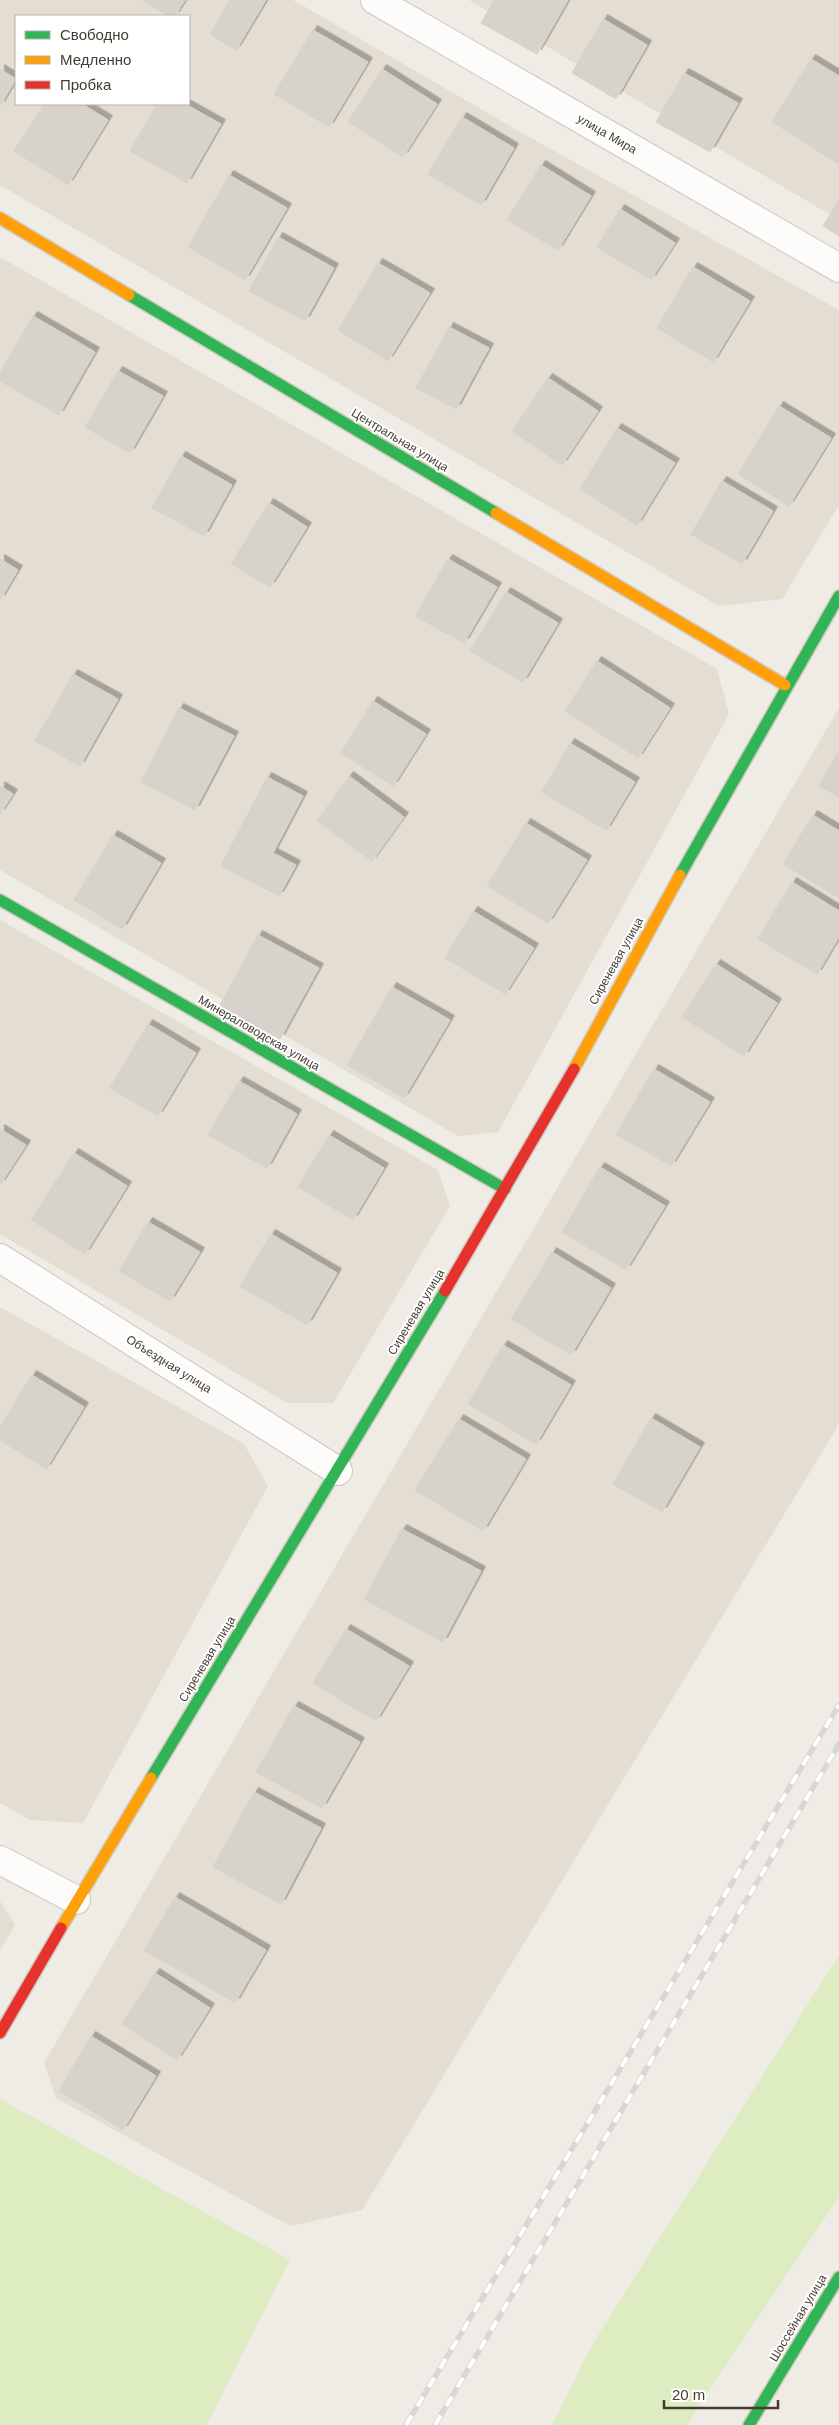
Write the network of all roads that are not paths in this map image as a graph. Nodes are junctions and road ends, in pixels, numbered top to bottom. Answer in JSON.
{"nodes":[{"id":1,"x":376,"y":0,"type":"edge"},
{"id":2,"x":0,"y":218,"type":"edge"},
{"id":3,"x":839,"y":268,"type":"edge"},
{"id":4,"x":839,"y":596,"type":"edge"},
{"id":5,"x":785,"y":685,"type":"junction"},
{"id":6,"x":0,"y":900,"type":"edge"},
{"id":7,"x":505,"y":1189,"type":"junction"},
{"id":8,"x":0,"y":1258,"type":"edge"},
{"id":9,"x":338,"y":1471,"type":"junction"},
{"id":10,"x":0,"y":1860,"type":"edge"},
{"id":11,"x":76,"y":1900,"type":"junction"},
{"id":12,"x":0,"y":2033,"type":"edge"},
{"id":13,"x":839,"y":2277,"type":"edge"},
{"id":14,"x":748,"y":2425,"type":"edge"}],
"edges":[{"from":1,"to":3,"type":"street","name":"улица Мира"},
{"from":2,"to":5,"type":"street","name":"Центральная улица"},
{"from":4,"to":5,"type":"street","name":"Сиреневая улица"},
{"from":5,"to":7,"type":"street","name":"Сиреневая улица"},
{"from":6,"to":7,"type":"street","name":"Минераловодская улица"},
{"from":7,"to":9,"type":"street","name":"Сиреневая улица"},
{"from":8,"to":9,"type":"street","name":"Объездная улица"},
{"from":9,"to":11,"type":"street","name":"Сиреневая улица"},
{"from":10,"to":11,"type":"street"},
{"from":11,"to":12,"type":"street","name":"Сиреневая улица"},
{"from":13,"to":14,"type":"street","name":"Шоссейная улица"}]}
